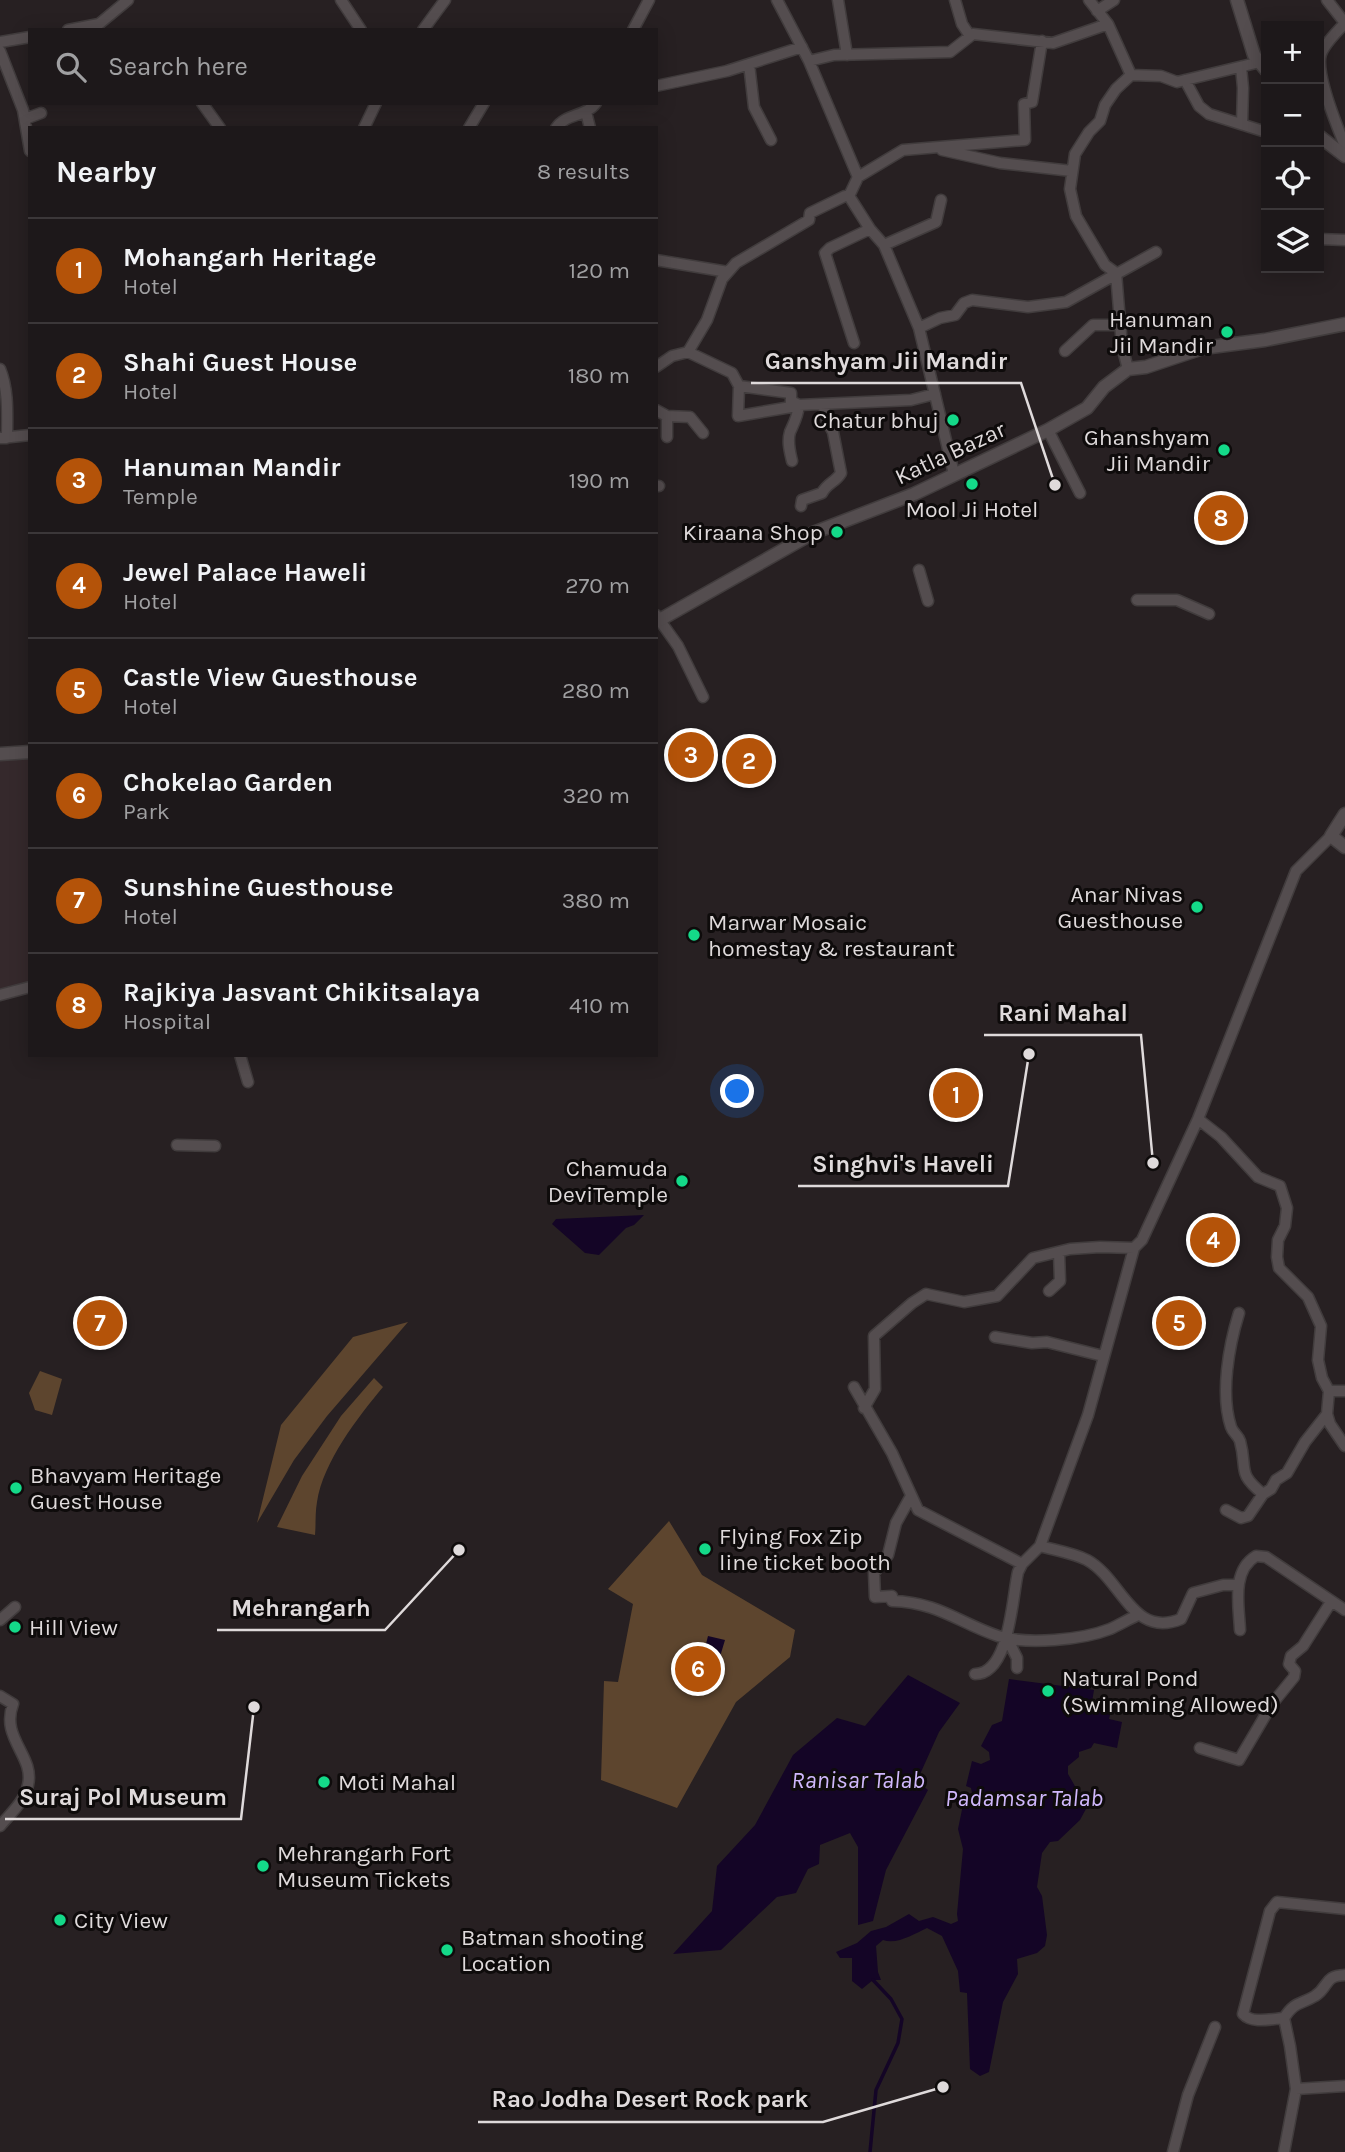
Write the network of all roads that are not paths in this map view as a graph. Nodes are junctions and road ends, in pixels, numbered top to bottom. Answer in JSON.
{"nodes":[{"id":1,"x":128,"y":0,"type":"edge"},
{"id":2,"x":341,"y":0,"type":"edge"},
{"id":3,"x":445,"y":0,"type":"edge"},
{"id":4,"x":649,"y":0,"type":"edge"},
{"id":5,"x":777,"y":0,"type":"edge"},
{"id":6,"x":838,"y":0,"type":"edge"},
{"id":7,"x":955,"y":0,"type":"edge"},
{"id":8,"x":1089,"y":0,"type":"edge"},
{"id":9,"x":1114,"y":0,"type":"edge"},
{"id":10,"x":1237,"y":0,"type":"edge"},
{"id":11,"x":1327,"y":0,"type":"edge"},
{"id":12,"x":1097,"y":11,"type":"junction"},
{"id":13,"x":1345,"y":23,"type":"edge"},
{"id":14,"x":1108,"y":24,"type":"junction"},
{"id":15,"x":99,"y":27,"type":"edge"},
{"id":16,"x":360,"y":28,"type":"edge"},
{"id":17,"x":424,"y":28,"type":"edge"},
{"id":18,"x":634,"y":28,"type":"edge"},
{"id":19,"x":970,"y":36,"type":"junction"},
{"id":20,"x":28,"y":37,"type":"edge"},
{"id":21,"x":1042,"y":41,"type":"junction"},
{"id":22,"x":0,"y":42,"type":"edge"},
{"id":23,"x":802,"y":47,"type":"junction"},
{"id":24,"x":0,"y":51,"type":"edge"},
{"id":25,"x":847,"y":55,"type":"junction"},
{"id":26,"x":809,"y":61,"type":"junction"},
{"id":27,"x":749,"y":64,"type":"junction"},
{"id":28,"x":1261,"y":64,"type":"edge"},
{"id":29,"x":1261,"y":66,"type":"edge"},
{"id":30,"x":1241,"y":67,"type":"junction"},
{"id":31,"x":1131,"y":75,"type":"junction"},
{"id":32,"x":1185,"y":80,"type":"junction"},
{"id":33,"x":658,"y":86,"type":"edge"},
{"id":34,"x":203,"y":105,"type":"edge"},
{"id":35,"x":375,"y":105,"type":"edge"},
{"id":36,"x":483,"y":105,"type":"edge"},
{"id":37,"x":594,"y":105,"type":"edge"},
{"id":38,"x":586,"y":112,"type":"junction"},
{"id":39,"x":41,"y":113,"type":"dead end"},
{"id":40,"x":25,"y":119,"type":"junction"},
{"id":41,"x":1242,"y":124,"type":"junction"},
{"id":42,"x":219,"y":126,"type":"edge"},
{"id":43,"x":365,"y":126,"type":"edge"},
{"id":44,"x":470,"y":126,"type":"edge"},
{"id":45,"x":557,"y":126,"type":"edge"},
{"id":46,"x":590,"y":126,"type":"edge"},
{"id":47,"x":1261,"y":130,"type":"edge"},
{"id":48,"x":28,"y":138,"type":"edge"},
{"id":49,"x":771,"y":140,"type":"dead end"},
{"id":50,"x":1324,"y":140,"type":"edge"},
{"id":51,"x":1345,"y":146,"type":"edge"},
{"id":52,"x":933,"y":148,"type":"junction"},
{"id":53,"x":1345,"y":156,"type":"edge"},
{"id":54,"x":1072,"y":171,"type":"junction"},
{"id":55,"x":858,"y":177,"type":"junction"},
{"id":56,"x":849,"y":196,"type":"junction"},
{"id":57,"x":941,"y":200,"type":"dead end"},
{"id":58,"x":870,"y":229,"type":"junction"},
{"id":59,"x":1324,"y":239,"type":"edge"},
{"id":60,"x":1345,"y":240,"type":"edge"},
{"id":61,"x":884,"y":244,"type":"junction"},
{"id":62,"x":1156,"y":252,"type":"dead end"},
{"id":63,"x":658,"y":260,"type":"edge"},
{"id":64,"x":728,"y":272,"type":"junction"},
{"id":65,"x":1116,"y":273,"type":"junction"},
{"id":66,"x":1345,"y":324,"type":"edge"},
{"id":67,"x":1119,"y":325,"type":"junction"},
{"id":68,"x":919,"y":328,"type":"junction"},
{"id":69,"x":855,"y":343,"type":"dead end"},
{"id":70,"x":1065,"y":351,"type":"dead end"},
{"id":71,"x":688,"y":352,"type":"junction"},
{"id":72,"x":658,"y":366,"type":"edge"},
{"id":73,"x":0,"y":369,"type":"edge"},
{"id":74,"x":1128,"y":369,"type":"junction"},
{"id":75,"x":739,"y":386,"type":"junction"},
{"id":76,"x":935,"y":394,"type":"junction"},
{"id":77,"x":795,"y":403,"type":"junction"},
{"id":78,"x":823,"y":404,"type":"junction"},
{"id":79,"x":661,"y":413,"type":"edge"},
{"id":80,"x":1048,"y":430,"type":"junction"},
{"id":81,"x":703,"y":433,"type":"dead end"},
{"id":82,"x":28,"y":435,"type":"edge"},
{"id":83,"x":667,"y":437,"type":"dead end"},
{"id":84,"x":3,"y":438,"type":"edge"},
{"id":85,"x":792,"y":461,"type":"dead end"},
{"id":86,"x":954,"y":474,"type":"junction"},
{"id":87,"x":1080,"y":492,"type":"dead end"},
{"id":88,"x":801,"y":506,"type":"dead end"},
{"id":89,"x":919,"y":570,"type":"dead end"},
{"id":90,"x":1137,"y":600,"type":"dead end"},
{"id":91,"x":928,"y":601,"type":"dead end"},
{"id":92,"x":1209,"y":614,"type":"dead end"},
{"id":93,"x":658,"y":618,"type":"edge"},
{"id":94,"x":658,"y":620,"type":"edge"},
{"id":95,"x":703,"y":697,"type":"dead end"},
{"id":96,"x":28,"y":752,"type":"edge"},
{"id":97,"x":0,"y":754,"type":"edge"},
{"id":98,"x":1345,"y":814,"type":"edge"},
{"id":99,"x":1331,"y":836,"type":"junction"},
{"id":100,"x":1345,"y":847,"type":"edge"},
{"id":101,"x":28,"y":988,"type":"edge"},
{"id":102,"x":0,"y":995,"type":"edge"},
{"id":103,"x":241,"y":1057,"type":"edge"},
{"id":104,"x":248,"y":1082,"type":"dead end"},
{"id":105,"x":1198,"y":1119,"type":"junction"},
{"id":106,"x":177,"y":1145,"type":"dead end"},
{"id":107,"x":215,"y":1146,"type":"dead end"},
{"id":108,"x":1134,"y":1248,"type":"junction"},
{"id":109,"x":1059,"y":1252,"type":"junction"},
{"id":110,"x":1049,"y":1291,"type":"dead end"},
{"id":111,"x":1239,"y":1313,"type":"dead end"},
{"id":112,"x":995,"y":1337,"type":"dead end"},
{"id":113,"x":1103,"y":1356,"type":"junction"},
{"id":114,"x":854,"y":1387,"type":"dead end"},
{"id":115,"x":1329,"y":1391,"type":"junction"},
{"id":116,"x":1345,"y":1391,"type":"edge"},
{"id":117,"x":864,"y":1408,"type":"junction"},
{"id":118,"x":1327,"y":1414,"type":"junction"},
{"id":119,"x":1345,"y":1446,"type":"edge"},
{"id":120,"x":1263,"y":1494,"type":"junction"},
{"id":121,"x":911,"y":1496,"type":"junction"},
{"id":122,"x":1226,"y":1510,"type":"dead end"},
{"id":123,"x":1040,"y":1546,"type":"junction"},
{"id":124,"x":1022,"y":1564,"type":"junction"},
{"id":125,"x":1237,"y":1585,"type":"junction"},
{"id":126,"x":1345,"y":1593,"type":"edge"},
{"id":127,"x":15,"y":1606,"type":"dead end"},
{"id":128,"x":1339,"y":1606,"type":"edge"},
{"id":129,"x":1138,"y":1615,"type":"junction"},
{"id":130,"x":0,"y":1620,"type":"edge"},
{"id":131,"x":1240,"y":1630,"type":"dead end"},
{"id":132,"x":1007,"y":1639,"type":"junction"},
{"id":133,"x":1017,"y":1668,"type":"dead end"},
{"id":134,"x":975,"y":1674,"type":"dead end"},
{"id":135,"x":0,"y":1696,"type":"edge"},
{"id":136,"x":1200,"y":1748,"type":"dead end"},
{"id":137,"x":0,"y":1826,"type":"edge"},
{"id":138,"x":1345,"y":1909,"type":"edge"},
{"id":139,"x":1345,"y":1975,"type":"edge"},
{"id":140,"x":1284,"y":2018,"type":"junction"},
{"id":141,"x":1215,"y":2027,"type":"dead end"},
{"id":142,"x":1345,"y":2086,"type":"edge"},
{"id":143,"x":1296,"y":2089,"type":"junction"},
{"id":144,"x":1173,"y":2152,"type":"edge"},
{"id":145,"x":1284,"y":2152,"type":"edge"}],
"edges":[{"from":1,"to":15,"type":"street"},
{"from":2,"to":16,"type":"street"},
{"from":3,"to":17,"type":"street"},
{"from":4,"to":18,"type":"street"},
{"from":5,"to":23,"type":"street"},
{"from":6,"to":25,"type":"street"},
{"from":7,"to":19,"type":"street"},
{"from":8,"to":12,"type":"street"},
{"from":9,"to":12,"type":"street"},
{"from":10,"to":28,"type":"street"},
{"from":11,"to":13,"type":"street"},
{"from":12,"to":14,"type":"street"},
{"from":13,"to":51,"type":"street"},
{"from":14,"to":21,"type":"street"},
{"from":14,"to":31,"type":"street"},
{"from":19,"to":21,"type":"street"},
{"from":19,"to":25,"type":"street"},
{"from":20,"to":22,"type":"street"},
{"from":21,"to":52,"type":"street"},
{"from":23,"to":26,"type":"street"},
{"from":23,"to":27,"type":"street"},
{"from":24,"to":40,"type":"street"},
{"from":25,"to":26,"type":"street"},
{"from":26,"to":55,"type":"street"},
{"from":27,"to":33,"type":"street"},
{"from":27,"to":49,"type":"street"},
{"from":29,"to":30,"type":"street"},
{"from":30,"to":32,"type":"street"},
{"from":30,"to":41,"type":"street"},
{"from":31,"to":32,"type":"street"},
{"from":31,"to":54,"type":"street"},
{"from":32,"to":41,"type":"street"},
{"from":34,"to":42,"type":"street"},
{"from":35,"to":43,"type":"street"},
{"from":36,"to":44,"type":"street"},
{"from":37,"to":38,"type":"street"},
{"from":38,"to":45,"type":"street"},
{"from":38,"to":46,"type":"street"},
{"from":39,"to":40,"type":"street"},
{"from":40,"to":48,"type":"street"},
{"from":41,"to":47,"type":"street"},
{"from":50,"to":53,"type":"street"},
{"from":52,"to":54,"type":"street"},
{"from":52,"to":55,"type":"street"},
{"from":54,"to":65,"type":"street"},
{"from":55,"to":56,"type":"street"},
{"from":56,"to":58,"type":"street"},
{"from":56,"to":64,"type":"street"},
{"from":57,"to":61,"type":"street"},
{"from":58,"to":61,"type":"street"},
{"from":58,"to":69,"type":"street"},
{"from":59,"to":60,"type":"street"},
{"from":61,"to":68,"type":"street"},
{"from":62,"to":65,"type":"street"},
{"from":63,"to":64,"type":"street"},
{"from":64,"to":71,"type":"street"},
{"from":65,"to":67,"type":"street"},
{"from":65,"to":68,"type":"street"},
{"from":66,"to":74,"type":"street","name":"Katla Bazar"},
{"from":67,"to":70,"type":"street"},
{"from":67,"to":74,"type":"street"},
{"from":68,"to":76,"type":"street"},
{"from":71,"to":72,"type":"street"},
{"from":71,"to":75,"type":"street"},
{"from":73,"to":84,"type":"street"},
{"from":74,"to":80,"type":"street","name":"Katla Bazar"},
{"from":75,"to":77,"type":"street"},
{"from":75,"to":77,"type":"street"},
{"from":76,"to":78,"type":"street"},
{"from":76,"to":86,"type":"street"},
{"from":77,"to":78,"type":"street"},
{"from":77,"to":85,"type":"street"},
{"from":78,"to":88,"type":"street"},
{"from":79,"to":81,"type":"street"},
{"from":79,"to":83,"type":"street"},
{"from":80,"to":86,"type":"street","name":"Katla Bazar"},
{"from":80,"to":87,"type":"street"},
{"from":82,"to":84,"type":"street"},
{"from":86,"to":93,"type":"street","name":"Katla Bazar"},
{"from":89,"to":91,"type":"street"},
{"from":90,"to":92,"type":"street"},
{"from":94,"to":95,"type":"street"},
{"from":96,"to":97,"type":"street"},
{"from":98,"to":99,"type":"street"},
{"from":99,"to":100,"type":"street"},
{"from":99,"to":105,"type":"street"},
{"from":101,"to":102,"type":"street"},
{"from":103,"to":104,"type":"street"},
{"from":105,"to":108,"type":"street"},
{"from":105,"to":115,"type":"street"},
{"from":106,"to":107,"type":"street"},
{"from":108,"to":109,"type":"street"},
{"from":108,"to":113,"type":"street"},
{"from":109,"to":110,"type":"street"},
{"from":109,"to":117,"type":"street"},
{"from":111,"to":120,"type":"street"},
{"from":112,"to":113,"type":"street"},
{"from":113,"to":123,"type":"street"},
{"from":114,"to":117,"type":"street"},
{"from":115,"to":116,"type":"street"},
{"from":115,"to":118,"type":"street"},
{"from":117,"to":121,"type":"street"},
{"from":118,"to":119,"type":"street"},
{"from":118,"to":120,"type":"street"},
{"from":120,"to":122,"type":"street"},
{"from":121,"to":124,"type":"street"},
{"from":121,"to":132,"type":"street"},
{"from":123,"to":124,"type":"street"},
{"from":123,"to":129,"type":"street"},
{"from":124,"to":132,"type":"street"},
{"from":125,"to":128,"type":"street"},
{"from":125,"to":129,"type":"street"},
{"from":125,"to":131,"type":"street"},
{"from":126,"to":128,"type":"street"},
{"from":127,"to":130,"type":"street"},
{"from":128,"to":136,"type":"street"},
{"from":129,"to":132,"type":"street"},
{"from":132,"to":133,"type":"street"},
{"from":132,"to":134,"type":"street"},
{"from":135,"to":137,"type":"street"},
{"from":138,"to":140,"type":"street"},
{"from":139,"to":140,"type":"street"},
{"from":140,"to":143,"type":"street"},
{"from":141,"to":144,"type":"street"},
{"from":142,"to":143,"type":"street"},
{"from":143,"to":145,"type":"street"}]}
